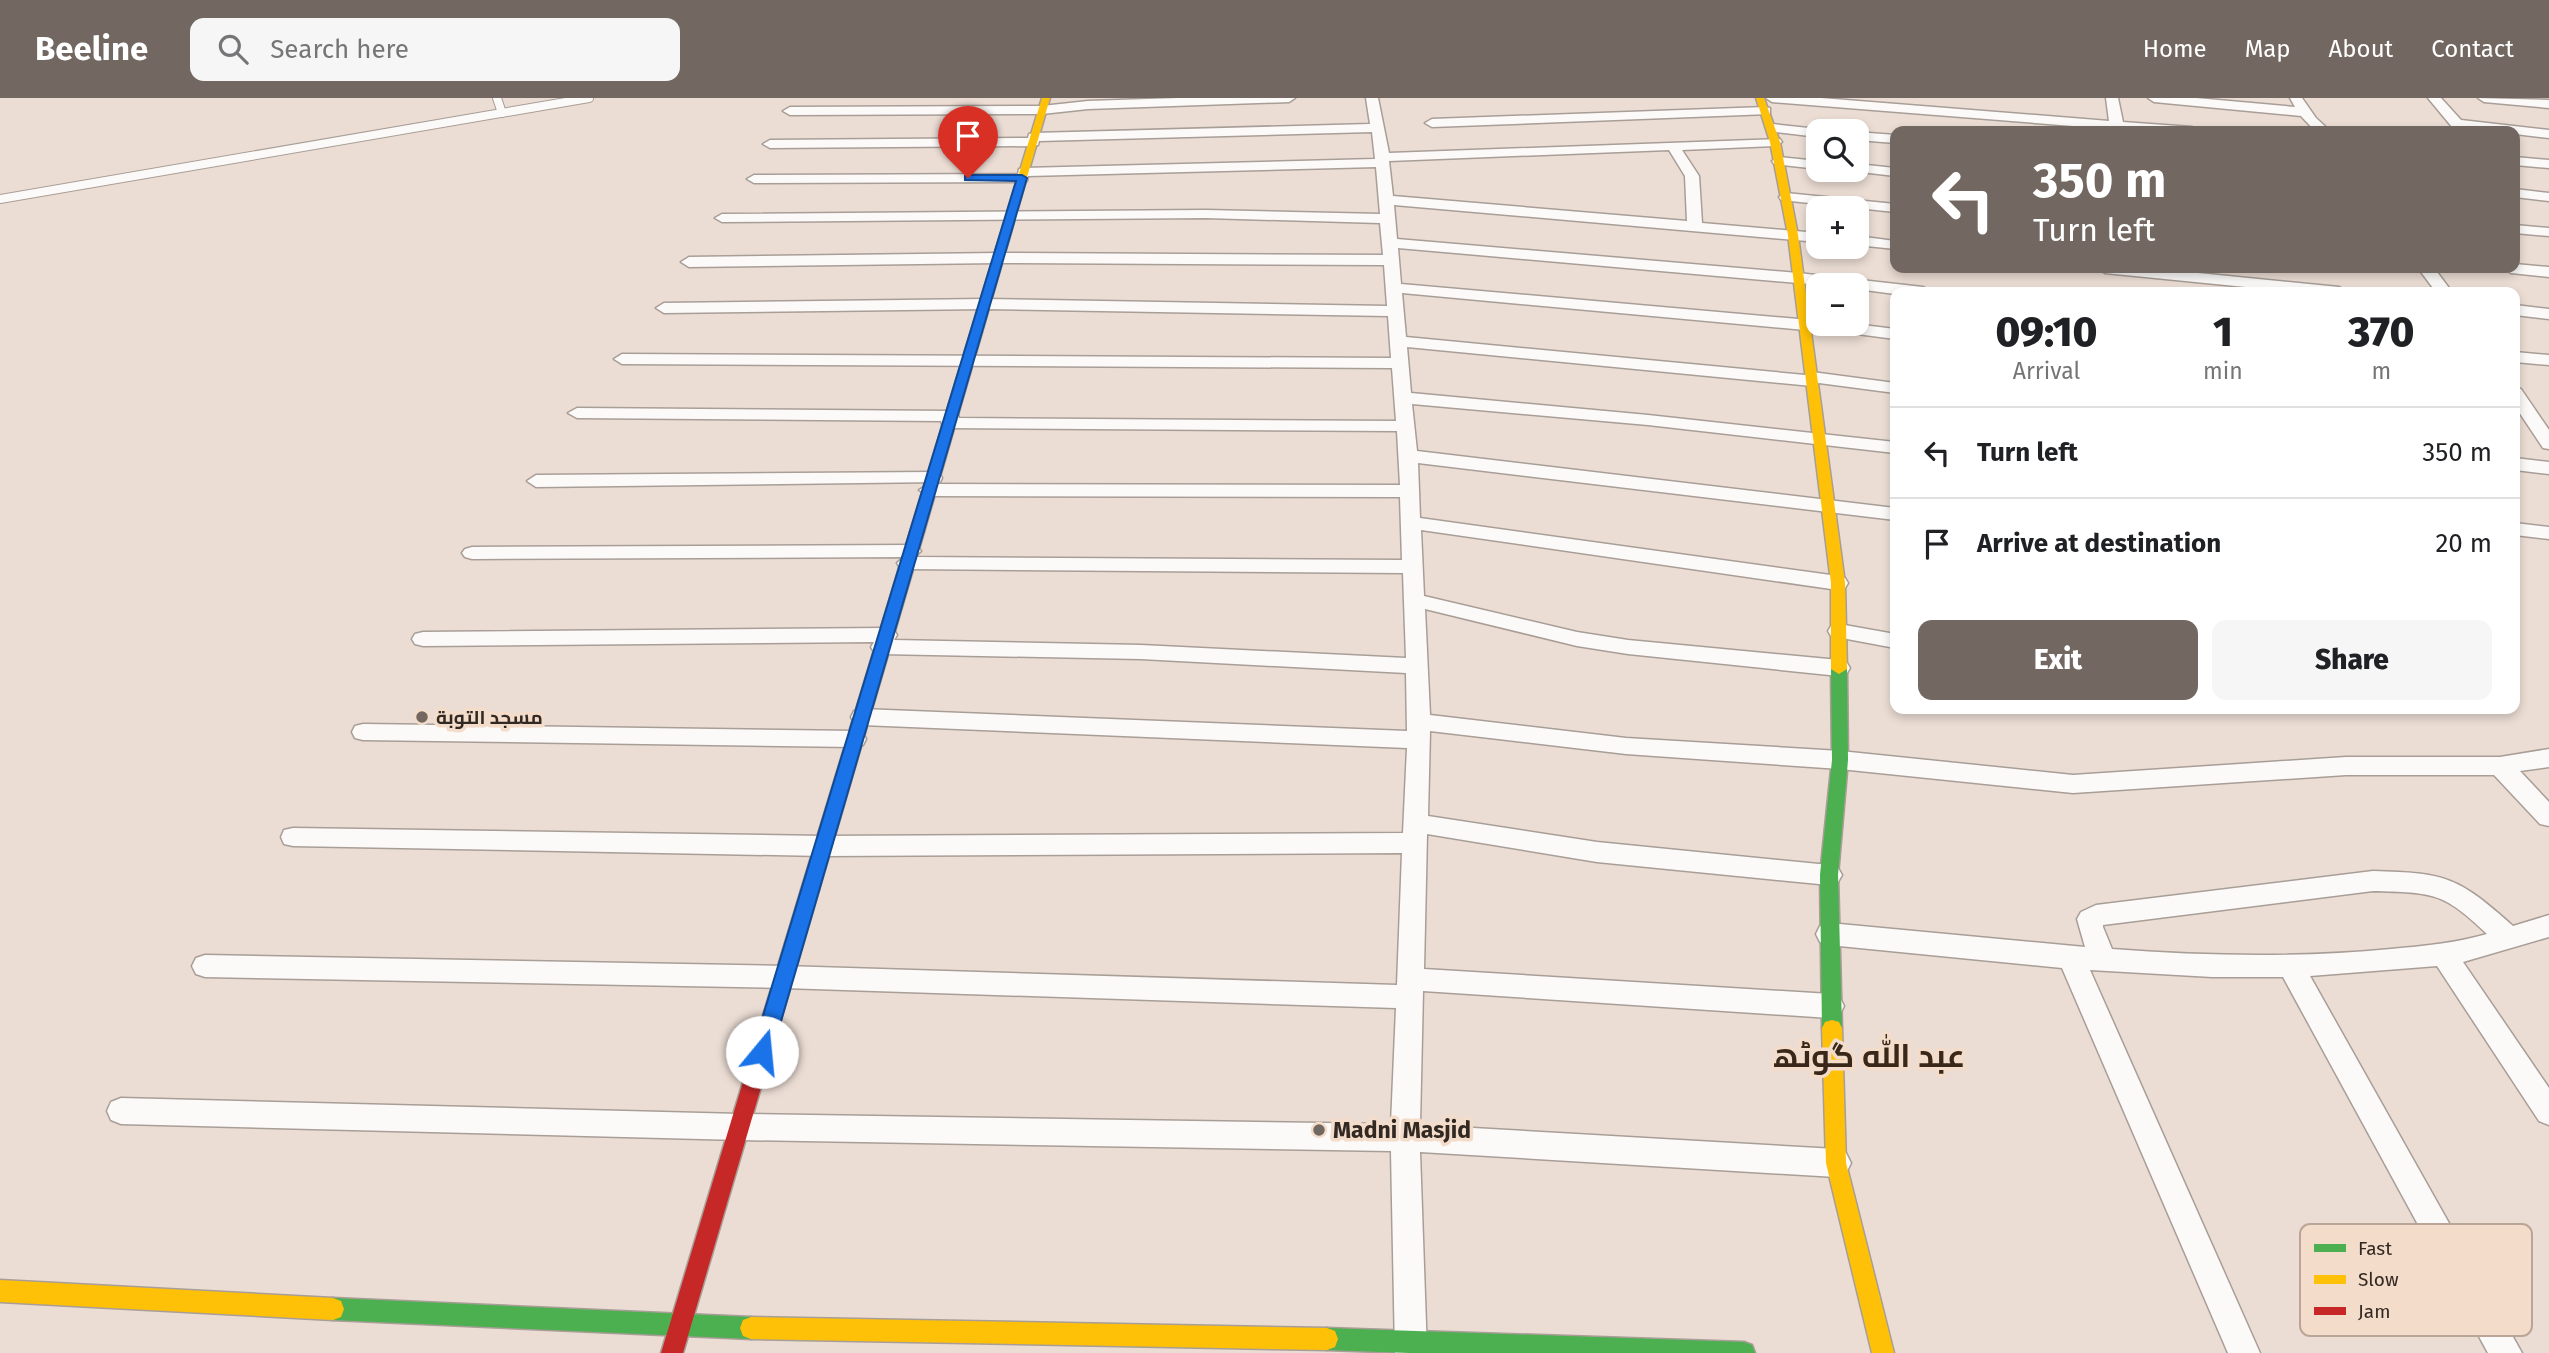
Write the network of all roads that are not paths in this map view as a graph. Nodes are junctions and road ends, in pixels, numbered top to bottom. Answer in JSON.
{"nodes":[{"id":1,"x":497,"y":98,"type":"edge"},
{"id":2,"x":589,"y":98,"type":"edge"},
{"id":3,"x":1289,"y":98,"type":"edge"},
{"id":4,"x":1372,"y":98,"type":"edge"},
{"id":5,"x":2112,"y":98,"type":"edge"},
{"id":6,"x":2154,"y":98,"type":"edge"},
{"id":7,"x":2296,"y":98,"type":"edge"},
{"id":8,"x":2434,"y":98,"type":"edge"},
{"id":9,"x":2485,"y":98,"type":"edge"},
{"id":10,"x":2548,"y":101,"type":"edge"},
{"id":11,"x":1765,"y":102,"type":"edge"},
{"id":12,"x":1044,"y":104,"type":"edge"},
{"id":13,"x":790,"y":111,"type":"dead end"},
{"id":14,"x":2305,"y":112,"type":"junction"},
{"id":15,"x":502,"y":113,"type":"junction"},
{"id":16,"x":1432,"y":123,"type":"dead end"},
{"id":17,"x":2078,"y":126,"type":"edge"},
{"id":18,"x":2117,"y":126,"type":"edge"},
{"id":19,"x":2318,"y":126,"type":"edge"},
{"id":20,"x":2475,"y":126,"type":"edge"},
{"id":21,"x":1378,"y":128,"type":"junction"},
{"id":22,"x":2520,"y":131,"type":"edge"},
{"id":23,"x":1806,"y":134,"type":"edge"},
{"id":24,"x":2549,"y":134,"type":"edge"},
{"id":25,"x":1774,"y":135,"type":"junction"},
{"id":26,"x":1869,"y":137,"type":"edge"},
{"id":27,"x":1890,"y":139,"type":"edge"},
{"id":28,"x":1034,"y":140,"type":"junction"},
{"id":29,"x":770,"y":144,"type":"dead end"},
{"id":30,"x":1673,"y":146,"type":"junction"},
{"id":31,"x":1383,"y":160,"type":"junction"},
{"id":32,"x":1779,"y":161,"type":"junction"},
{"id":33,"x":2520,"y":161,"type":"edge"},
{"id":34,"x":1806,"y":164,"type":"edge"},
{"id":35,"x":2549,"y":164,"type":"edge"},
{"id":36,"x":1869,"y":170,"type":"edge"},
{"id":37,"x":1890,"y":172,"type":"edge"},
{"id":38,"x":1023,"y":175,"type":"junction"},
{"id":39,"x":754,"y":179,"type":"dead end"},
{"id":40,"x":2520,"y":194,"type":"edge"},
{"id":41,"x":1786,"y":197,"type":"junction"},
{"id":42,"x":2549,"y":197,"type":"edge"},
{"id":43,"x":0,"y":199,"type":"edge"},
{"id":44,"x":1890,"y":207,"type":"edge"},
{"id":45,"x":1387,"y":210,"type":"junction"},
{"id":46,"x":1011,"y":216,"type":"junction"},
{"id":47,"x":722,"y":218,"type":"dead end"},
{"id":48,"x":1695,"y":226,"type":"junction"},
{"id":49,"x":2520,"y":229,"type":"edge"},
{"id":50,"x":2549,"y":232,"type":"edge"},
{"id":51,"x":1793,"y":234,"type":"junction"},
{"id":52,"x":1806,"y":236,"type":"edge"},
{"id":53,"x":1869,"y":243,"type":"edge"},
{"id":54,"x":1890,"y":245,"type":"edge"},
{"id":55,"x":1391,"y":252,"type":"junction"},
{"id":56,"x":998,"y":258,"type":"junction"},
{"id":57,"x":689,"y":261,"type":"dead end"},
{"id":58,"x":2520,"y":269,"type":"edge"},
{"id":59,"x":2549,"y":272,"type":"edge"},
{"id":60,"x":2167,"y":273,"type":"edge"},
{"id":61,"x":1798,"y":278,"type":"junction"},
{"id":62,"x":2294,"y":287,"type":"edge"},
{"id":63,"x":1890,"y":288,"type":"edge"},
{"id":64,"x":1395,"y":300,"type":"junction"},
{"id":65,"x":985,"y":304,"type":"junction"},
{"id":66,"x":664,"y":308,"type":"dead end"},
{"id":67,"x":2520,"y":311,"type":"edge"},
{"id":68,"x":2549,"y":314,"type":"edge"},
{"id":69,"x":1804,"y":324,"type":"junction"},
{"id":70,"x":1890,"y":333,"type":"edge"},
{"id":71,"x":1399,"y":352,"type":"junction"},
{"id":72,"x":2520,"y":357,"type":"edge"},
{"id":73,"x":622,"y":359,"type":"dead end"},
{"id":74,"x":968,"y":360,"type":"junction"},
{"id":75,"x":2549,"y":360,"type":"edge"},
{"id":76,"x":1812,"y":379,"type":"junction"},
{"id":77,"x":1890,"y":387,"type":"edge"},
{"id":78,"x":1404,"y":398,"type":"junction"},
{"id":79,"x":2521,"y":409,"type":"edge"},
{"id":80,"x":2549,"y":412,"type":"edge"},
{"id":81,"x":577,"y":413,"type":"dead end"},
{"id":82,"x":950,"y":420,"type":"junction"},
{"id":83,"x":1406,"y":426,"type":"junction"},
{"id":84,"x":1820,"y":438,"type":"junction"},
{"id":85,"x":2549,"y":444,"type":"edge"},
{"id":86,"x":1890,"y":446,"type":"edge"},
{"id":87,"x":1408,"y":456,"type":"junction"},
{"id":88,"x":2520,"y":465,"type":"edge"},
{"id":89,"x":2549,"y":468,"type":"edge"},
{"id":90,"x":536,"y":481,"type":"dead end"},
{"id":91,"x":931,"y":484,"type":"junction"},
{"id":92,"x":1410,"y":492,"type":"junction"},
{"id":93,"x":1829,"y":508,"type":"junction"},
{"id":94,"x":1890,"y":514,"type":"edge"},
{"id":95,"x":1411,"y":523,"type":"junction"},
{"id":96,"x":2520,"y":529,"type":"edge"},
{"id":97,"x":2549,"y":533,"type":"edge"},
{"id":98,"x":472,"y":553,"type":"dead end"},
{"id":99,"x":909,"y":557,"type":"junction"},
{"id":100,"x":1413,"y":567,"type":"junction"},
{"id":101,"x":1838,"y":583,"type":"junction"},
{"id":102,"x":1414,"y":600,"type":"junction"},
{"id":103,"x":1839,"y":631,"type":"junction"},
{"id":104,"x":423,"y":639,"type":"dead end"},
{"id":105,"x":1890,"y":640,"type":"edge"},
{"id":106,"x":884,"y":641,"type":"junction"},
{"id":107,"x":1417,"y":666,"type":"junction"},
{"id":108,"x":1839,"y":668,"type":"junction"},
{"id":109,"x":858,"y":728,"type":"junction"},
{"id":110,"x":1418,"y":731,"type":"junction"},
{"id":111,"x":363,"y":732,"type":"dead end"},
{"id":112,"x":2549,"y":758,"type":"edge"},
{"id":113,"x":1840,"y":760,"type":"junction"},
{"id":114,"x":2500,"y":766,"type":"junction"},
{"id":115,"x":2549,"y":817,"type":"edge"},
{"id":116,"x":1415,"y":833,"type":"junction"},
{"id":117,"x":293,"y":837,"type":"dead end"},
{"id":118,"x":823,"y":846,"type":"junction"},
{"id":119,"x":1829,"y":875,"type":"junction"},
{"id":120,"x":2549,"y":926,"type":"edge"},
{"id":121,"x":1829,"y":934,"type":"junction"},
{"id":122,"x":2508,"y":937,"type":"junction"},
{"id":123,"x":2444,"y":955,"type":"junction"},
{"id":124,"x":2071,"y":958,"type":"junction"},
{"id":125,"x":2102,"y":960,"type":"junction"},
{"id":126,"x":205,"y":966,"type":"dead end"},
{"id":127,"x":2291,"y":967,"type":"junction"},
{"id":128,"x":784,"y":977,"type":"junction"},
{"id":129,"x":1410,"y":988,"type":"junction"},
{"id":130,"x":1830,"y":1006,"type":"junction"},
{"id":131,"x":121,"y":1111,"type":"dead end"},
{"id":132,"x":2549,"y":1112,"type":"edge"},
{"id":133,"x":740,"y":1127,"type":"junction"},
{"id":134,"x":1405,"y":1138,"type":"junction"},
{"id":135,"x":1836,"y":1163,"type":"junction"},
{"id":136,"x":2433,"y":1224,"type":"edge"},
{"id":137,"x":0,"y":1291,"type":"edge"},
{"id":138,"x":680,"y":1326,"type":"junction"},
{"id":139,"x":2496,"y":1336,"type":"edge"},
{"id":140,"x":1410,"y":1347,"type":"edge"},
{"id":141,"x":672,"y":1353,"type":"edge"},
{"id":142,"x":1744,"y":1353,"type":"edge"},
{"id":143,"x":1883,"y":1353,"type":"edge"},
{"id":144,"x":2244,"y":1353,"type":"edge"},
{"id":145,"x":2505,"y":1353,"type":"edge"}],
"edges":[{"from":1,"to":15,"type":"lane"},
{"from":2,"to":15,"type":"lane"},
{"from":3,"to":12,"type":"street"},
{"from":4,"to":21,"type":"street"},
{"from":5,"to":18,"type":"street"},
{"from":6,"to":14,"type":"street"},
{"from":7,"to":14,"type":"street"},
{"from":8,"to":20,"type":"street"},
{"from":9,"to":10,"type":"street"},
{"from":11,"to":16,"type":"street"},
{"from":11,"to":17,"type":"street"},
{"from":11,"to":25,"type":"street"},
{"from":12,"to":13,"type":"street"},
{"from":12,"to":28,"type":"street"},
{"from":14,"to":19,"type":"street"},
{"from":15,"to":43,"type":"lane"},
{"from":21,"to":28,"type":"street"},
{"from":21,"to":31,"type":"street"},
{"from":22,"to":24,"type":"street"},
{"from":23,"to":25,"type":"street"},
{"from":25,"to":30,"type":"street"},
{"from":25,"to":32,"type":"street"},
{"from":26,"to":27,"type":"street"},
{"from":28,"to":29,"type":"street"},
{"from":28,"to":38,"type":"street"},
{"from":30,"to":31,"type":"street"},
{"from":30,"to":48,"type":"street"},
{"from":31,"to":38,"type":"street"},
{"from":31,"to":45,"type":"street"},
{"from":32,"to":34,"type":"street"},
{"from":32,"to":41,"type":"street"},
{"from":33,"to":35,"type":"street"},
{"from":36,"to":37,"type":"street"},
{"from":38,"to":39,"type":"street"},
{"from":38,"to":46,"type":"street"},
{"from":40,"to":42,"type":"street"},
{"from":41,"to":44,"type":"street"},
{"from":41,"to":51,"type":"street"},
{"from":45,"to":46,"type":"street"},
{"from":45,"to":48,"type":"street"},
{"from":45,"to":55,"type":"street"},
{"from":46,"to":47,"type":"street"},
{"from":46,"to":56,"type":"street"},
{"from":48,"to":51,"type":"street"},
{"from":49,"to":50,"type":"street"},
{"from":51,"to":52,"type":"street"},
{"from":51,"to":61,"type":"street"},
{"from":53,"to":54,"type":"street"},
{"from":55,"to":56,"type":"street"},
{"from":55,"to":61,"type":"street"},
{"from":55,"to":64,"type":"street"},
{"from":56,"to":57,"type":"street"},
{"from":56,"to":65,"type":"street"},
{"from":58,"to":59,"type":"street"},
{"from":60,"to":62,"type":"street"},
{"from":61,"to":63,"type":"street"},
{"from":61,"to":69,"type":"street"},
{"from":64,"to":65,"type":"street"},
{"from":64,"to":69,"type":"street"},
{"from":64,"to":71,"type":"street"},
{"from":65,"to":66,"type":"street"},
{"from":65,"to":74,"type":"street"},
{"from":67,"to":68,"type":"street"},
{"from":69,"to":70,"type":"street"},
{"from":69,"to":76,"type":"street"},
{"from":71,"to":74,"type":"street"},
{"from":71,"to":76,"type":"street"},
{"from":71,"to":78,"type":"street"},
{"from":72,"to":75,"type":"street"},
{"from":73,"to":74,"type":"street"},
{"from":74,"to":82,"type":"street"},
{"from":76,"to":77,"type":"street"},
{"from":76,"to":84,"type":"street"},
{"from":78,"to":83,"type":"street"},
{"from":78,"to":84,"type":"street"},
{"from":79,"to":80,"type":"street"},
{"from":79,"to":85,"type":"street"},
{"from":81,"to":82,"type":"street"},
{"from":82,"to":83,"type":"street"},
{"from":82,"to":91,"type":"street"},
{"from":83,"to":87,"type":"street"},
{"from":84,"to":86,"type":"street"},
{"from":84,"to":93,"type":"street"},
{"from":87,"to":92,"type":"street"},
{"from":87,"to":93,"type":"street"},
{"from":88,"to":89,"type":"street"},
{"from":90,"to":91,"type":"street"},
{"from":91,"to":92,"type":"street"},
{"from":91,"to":99,"type":"street"},
{"from":92,"to":95,"type":"street"},
{"from":93,"to":94,"type":"street"},
{"from":93,"to":101,"type":"street"},
{"from":95,"to":100,"type":"street"},
{"from":95,"to":101,"type":"street"},
{"from":96,"to":97,"type":"street"},
{"from":98,"to":99,"type":"street"},
{"from":99,"to":100,"type":"street"},
{"from":99,"to":106,"type":"street"},
{"from":100,"to":102,"type":"street"},
{"from":101,"to":103,"type":"street"},
{"from":102,"to":107,"type":"street"},
{"from":102,"to":108,"type":"street"},
{"from":103,"to":105,"type":"street"},
{"from":103,"to":108,"type":"street"},
{"from":104,"to":106,"type":"street"},
{"from":106,"to":107,"type":"street"},
{"from":106,"to":109,"type":"street"},
{"from":107,"to":110,"type":"street"},
{"from":108,"to":113,"type":"street"},
{"from":109,"to":110,"type":"street"},
{"from":109,"to":111,"type":"street"},
{"from":109,"to":118,"type":"street"},
{"from":110,"to":113,"type":"street"},
{"from":110,"to":116,"type":"street"},
{"from":112,"to":114,"type":"street"},
{"from":113,"to":114,"type":"street"},
{"from":113,"to":119,"type":"street"},
{"from":114,"to":115,"type":"street"},
{"from":116,"to":118,"type":"street"},
{"from":116,"to":119,"type":"street"},
{"from":116,"to":129,"type":"street"},
{"from":117,"to":118,"type":"street"},
{"from":118,"to":128,"type":"street"},
{"from":119,"to":121,"type":"street"},
{"from":120,"to":122,"type":"street"},
{"from":121,"to":124,"type":"street"},
{"from":121,"to":130,"type":"street"},
{"from":122,"to":123,"type":"street"},
{"from":122,"to":125,"type":"street"},
{"from":123,"to":127,"type":"street"},
{"from":123,"to":132,"type":"street"},
{"from":124,"to":125,"type":"street"},
{"from":124,"to":144,"type":"street"},
{"from":125,"to":127,"type":"street"},
{"from":126,"to":128,"type":"street"},
{"from":127,"to":136,"type":"street"},
{"from":128,"to":129,"type":"street"},
{"from":128,"to":133,"type":"street"},
{"from":129,"to":130,"type":"street"},
{"from":129,"to":134,"type":"street"},
{"from":130,"to":135,"type":"street"},
{"from":131,"to":133,"type":"street"},
{"from":133,"to":134,"type":"street"},
{"from":133,"to":138,"type":"street"},
{"from":134,"to":135,"type":"street"},
{"from":134,"to":140,"type":"street"},
{"from":135,"to":143,"type":"street"},
{"from":137,"to":138,"type":"street"},
{"from":138,"to":140,"type":"street"},
{"from":138,"to":141,"type":"street"},
{"from":139,"to":145,"type":"street"},
{"from":140,"to":142,"type":"street"}]}
